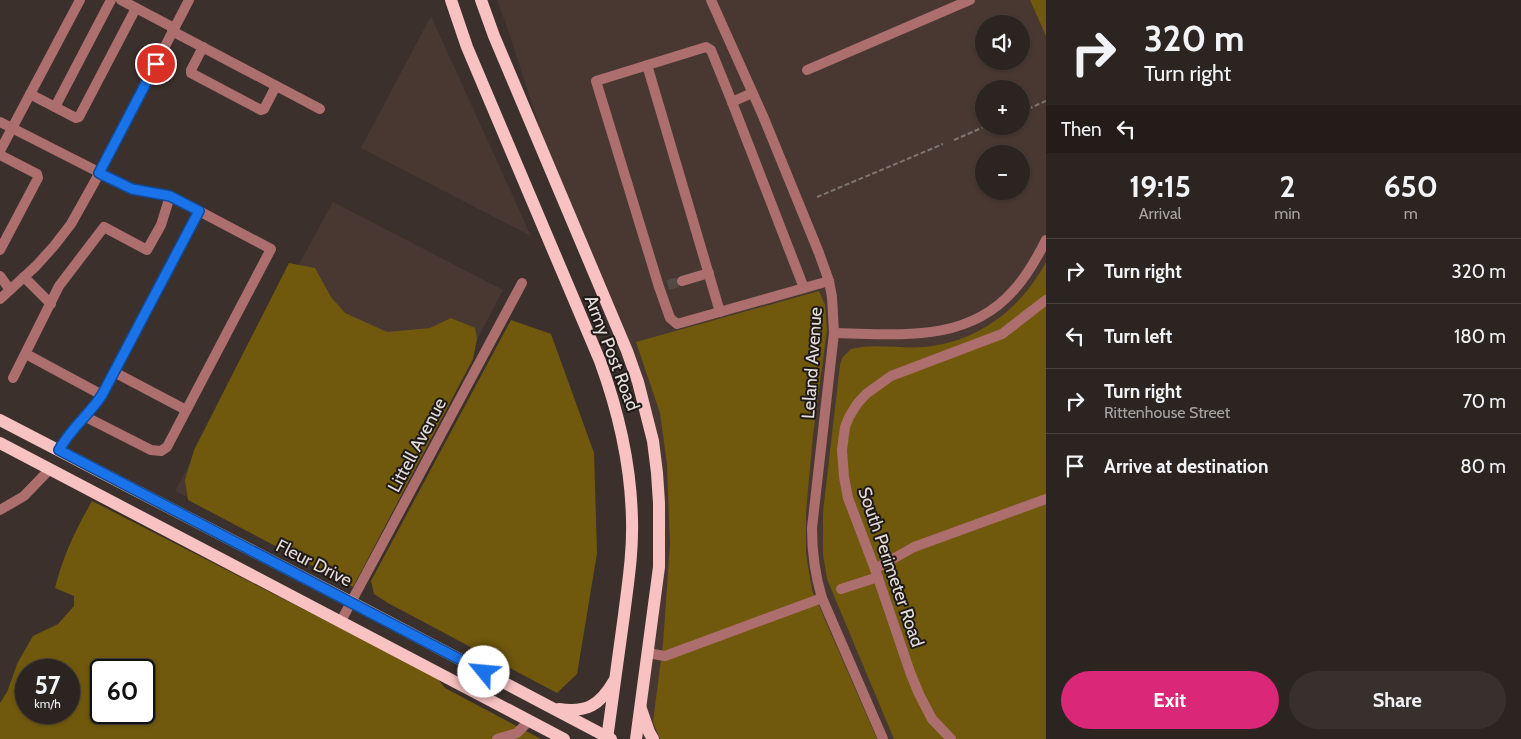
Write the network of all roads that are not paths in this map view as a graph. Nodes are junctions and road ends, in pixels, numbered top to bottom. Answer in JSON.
{"nodes":[{"id":1,"x":80,"y":0,"type":"edge"},
{"id":2,"x":111,"y":0,"type":"edge"},
{"id":3,"x":121,"y":0,"type":"edge"},
{"id":4,"x":189,"y":0,"type":"edge"},
{"id":5,"x":451,"y":0,"type":"edge"},
{"id":6,"x":481,"y":0,"type":"edge"},
{"id":7,"x":711,"y":0,"type":"edge"},
{"id":8,"x":970,"y":0,"type":"edge"},
{"id":9,"x":136,"y":8,"type":"junction"},
{"id":10,"x":173,"y":30,"type":"junction"},
{"id":11,"x":203,"y":47,"type":"junction"},
{"id":12,"x":647,"y":65,"type":"junction"},
{"id":13,"x":807,"y":70,"type":"dead end"},
{"id":14,"x":276,"y":86,"type":"junction"},
{"id":15,"x":752,"y":93,"type":"junction"},
{"id":16,"x":30,"y":94,"type":"junction"},
{"id":17,"x":732,"y":102,"type":"junction"},
{"id":18,"x":55,"y":107,"type":"junction"},
{"id":19,"x":320,"y":109,"type":"dead end"},
{"id":20,"x":0,"y":122,"type":"edge"},
{"id":21,"x":12,"y":128,"type":"junction"},
{"id":22,"x":0,"y":151,"type":"edge"},
{"id":23,"x":0,"y":155,"type":"edge"},
{"id":24,"x":99,"y":173,"type":"junction"},
{"id":25,"x":170,"y":196,"type":"junction"},
{"id":26,"x":199,"y":211,"type":"junction"},
{"id":27,"x":1046,"y":240,"type":"edge"},
{"id":28,"x":0,"y":250,"type":"edge"},
{"id":29,"x":709,"y":274,"type":"junction"},
{"id":30,"x":0,"y":276,"type":"edge"},
{"id":31,"x":24,"y":277,"type":"junction"},
{"id":32,"x":682,"y":281,"type":"tunnel mouth"},
{"id":33,"x":829,"y":281,"type":"junction"},
{"id":34,"x":522,"y":283,"type":"dead end"},
{"id":35,"x":804,"y":288,"type":"junction"},
{"id":36,"x":10,"y":290,"type":"junction"},
{"id":37,"x":0,"y":299,"type":"edge"},
{"id":38,"x":1046,"y":300,"type":"edge"},
{"id":39,"x":51,"y":304,"type":"junction"},
{"id":40,"x":720,"y":312,"type":"junction"},
{"id":41,"x":834,"y":333,"type":"junction"},
{"id":42,"x":26,"y":354,"type":"junction"},
{"id":43,"x":114,"y":372,"type":"junction"},
{"id":44,"x":13,"y":378,"type":"dead end"},
{"id":45,"x":102,"y":395,"type":"junction"},
{"id":46,"x":186,"y":410,"type":"junction"},
{"id":47,"x":84,"y":416,"type":"junction"},
{"id":48,"x":0,"y":420,"type":"edge"},
{"id":49,"x":0,"y":442,"type":"edge"},
{"id":50,"x":59,"y":450,"type":"junction"},
{"id":51,"x":50,"y":469,"type":"junction"},
{"id":52,"x":1046,"y":500,"type":"edge"},
{"id":53,"x":0,"y":510,"type":"edge"},
{"id":54,"x":877,"y":573,"type":"junction"},
{"id":55,"x":840,"y":589,"type":"dead end"},
{"id":56,"x":822,"y":598,"type":"junction"},
{"id":57,"x":351,"y":602,"type":"junction"},
{"id":58,"x":341,"y":621,"type":"junction"},
{"id":59,"x":647,"y":653,"type":"junction"},
{"id":60,"x":615,"y":679,"type":"junction"},
{"id":61,"x":640,"y":707,"type":"junction"},
{"id":62,"x":551,"y":708,"type":"junction"},
{"id":63,"x":529,"y":720,"type":"junction"},
{"id":64,"x":609,"y":738,"type":"edge"},
{"id":65,"x":497,"y":739,"type":"edge"},
{"id":66,"x":564,"y":739,"type":"edge"},
{"id":67,"x":636,"y":739,"type":"edge"},
{"id":68,"x":652,"y":739,"type":"edge"},
{"id":69,"x":883,"y":739,"type":"edge"},
{"id":70,"x":951,"y":739,"type":"edge"}],
"edges":[{"from":1,"to":16,"type":"street"},
{"from":2,"to":18,"type":"street"},
{"from":3,"to":9,"type":"street"},
{"from":4,"to":10,"type":"street"},
{"from":5,"to":60,"type":"main road","name":"Army Post Road"},
{"from":6,"to":59,"type":"main road","name":"Army Post Road"},
{"from":7,"to":15,"type":"street","name":"Leland Avenue"},
{"from":8,"to":13,"type":"street"},
{"from":9,"to":10,"type":"street"},
{"from":9,"to":18,"type":"street"},
{"from":10,"to":11,"type":"street"},
{"from":10,"to":24,"type":"street"},
{"from":11,"to":14,"type":"street"},
{"from":11,"to":14,"type":"street"},
{"from":12,"to":17,"type":"street"},
{"from":12,"to":29,"type":"street"},
{"from":12,"to":40,"type":"street"},
{"from":14,"to":19,"type":"street"},
{"from":15,"to":17,"type":"street"},
{"from":15,"to":33,"type":"street","name":"Leland Avenue"},
{"from":16,"to":18,"type":"street"},
{"from":16,"to":21,"type":"street"},
{"from":17,"to":35,"type":"street"},
{"from":20,"to":21,"type":"street"},
{"from":21,"to":22,"type":"street"},
{"from":21,"to":24,"type":"street"},
{"from":23,"to":28,"type":"street"},
{"from":24,"to":25,"type":"street"},
{"from":24,"to":31,"type":"street"},
{"from":25,"to":26,"type":"street"},
{"from":25,"to":39,"type":"street"},
{"from":26,"to":43,"type":"street"},
{"from":26,"to":46,"type":"street"},
{"from":27,"to":41,"type":"street"},
{"from":29,"to":32,"type":"street"},
{"from":29,"to":40,"type":"street"},
{"from":30,"to":36,"type":"street"},
{"from":31,"to":36,"type":"street"},
{"from":31,"to":39,"type":"street"},
{"from":33,"to":35,"type":"street"},
{"from":33,"to":41,"type":"street","name":"Leland Avenue"},
{"from":34,"to":57,"type":"street","name":"Littell Avenue"},
{"from":35,"to":40,"type":"street"},
{"from":36,"to":37,"type":"street"},
{"from":38,"to":54,"type":"street","name":"South Perimeter Road"},
{"from":39,"to":42,"type":"street"},
{"from":41,"to":56,"type":"street","name":"Leland Avenue"},
{"from":42,"to":44,"type":"street"},
{"from":42,"to":45,"type":"street"},
{"from":43,"to":45,"type":"street"},
{"from":43,"to":46,"type":"street"},
{"from":45,"to":47,"type":"street"},
{"from":46,"to":47,"type":"street"},
{"from":47,"to":50,"type":"street"},
{"from":48,"to":50,"type":"main road","name":"Fleur Drive"},
{"from":49,"to":51,"type":"main road"},
{"from":50,"to":51,"type":"main road"},
{"from":50,"to":57,"type":"main road","name":"Fleur Drive"},
{"from":51,"to":53,"type":"street"},
{"from":51,"to":58,"type":"main road"},
{"from":52,"to":54,"type":"street"},
{"from":54,"to":55,"type":"street"},
{"from":54,"to":70,"type":"street","name":"South Perimeter Road"},
{"from":56,"to":59,"type":"street"},
{"from":56,"to":69,"type":"street","name":"Leland Avenue"},
{"from":57,"to":58,"type":"street","name":"Littell Avenue"},
{"from":57,"to":62,"type":"main road","name":"Fleur Drive"},
{"from":58,"to":63,"type":"main road"},
{"from":59,"to":61,"type":"main road","name":"Army Post Road"},
{"from":60,"to":62,"type":"main road"},
{"from":60,"to":64,"type":"main road","name":"Army Post Road"},
{"from":61,"to":67,"type":"main road","name":"Army Post Road"},
{"from":61,"to":68,"type":"main road"},
{"from":62,"to":64,"type":"main road","name":"Fleur Drive"},
{"from":63,"to":65,"type":"street"},
{"from":63,"to":66,"type":"main road"}]}
